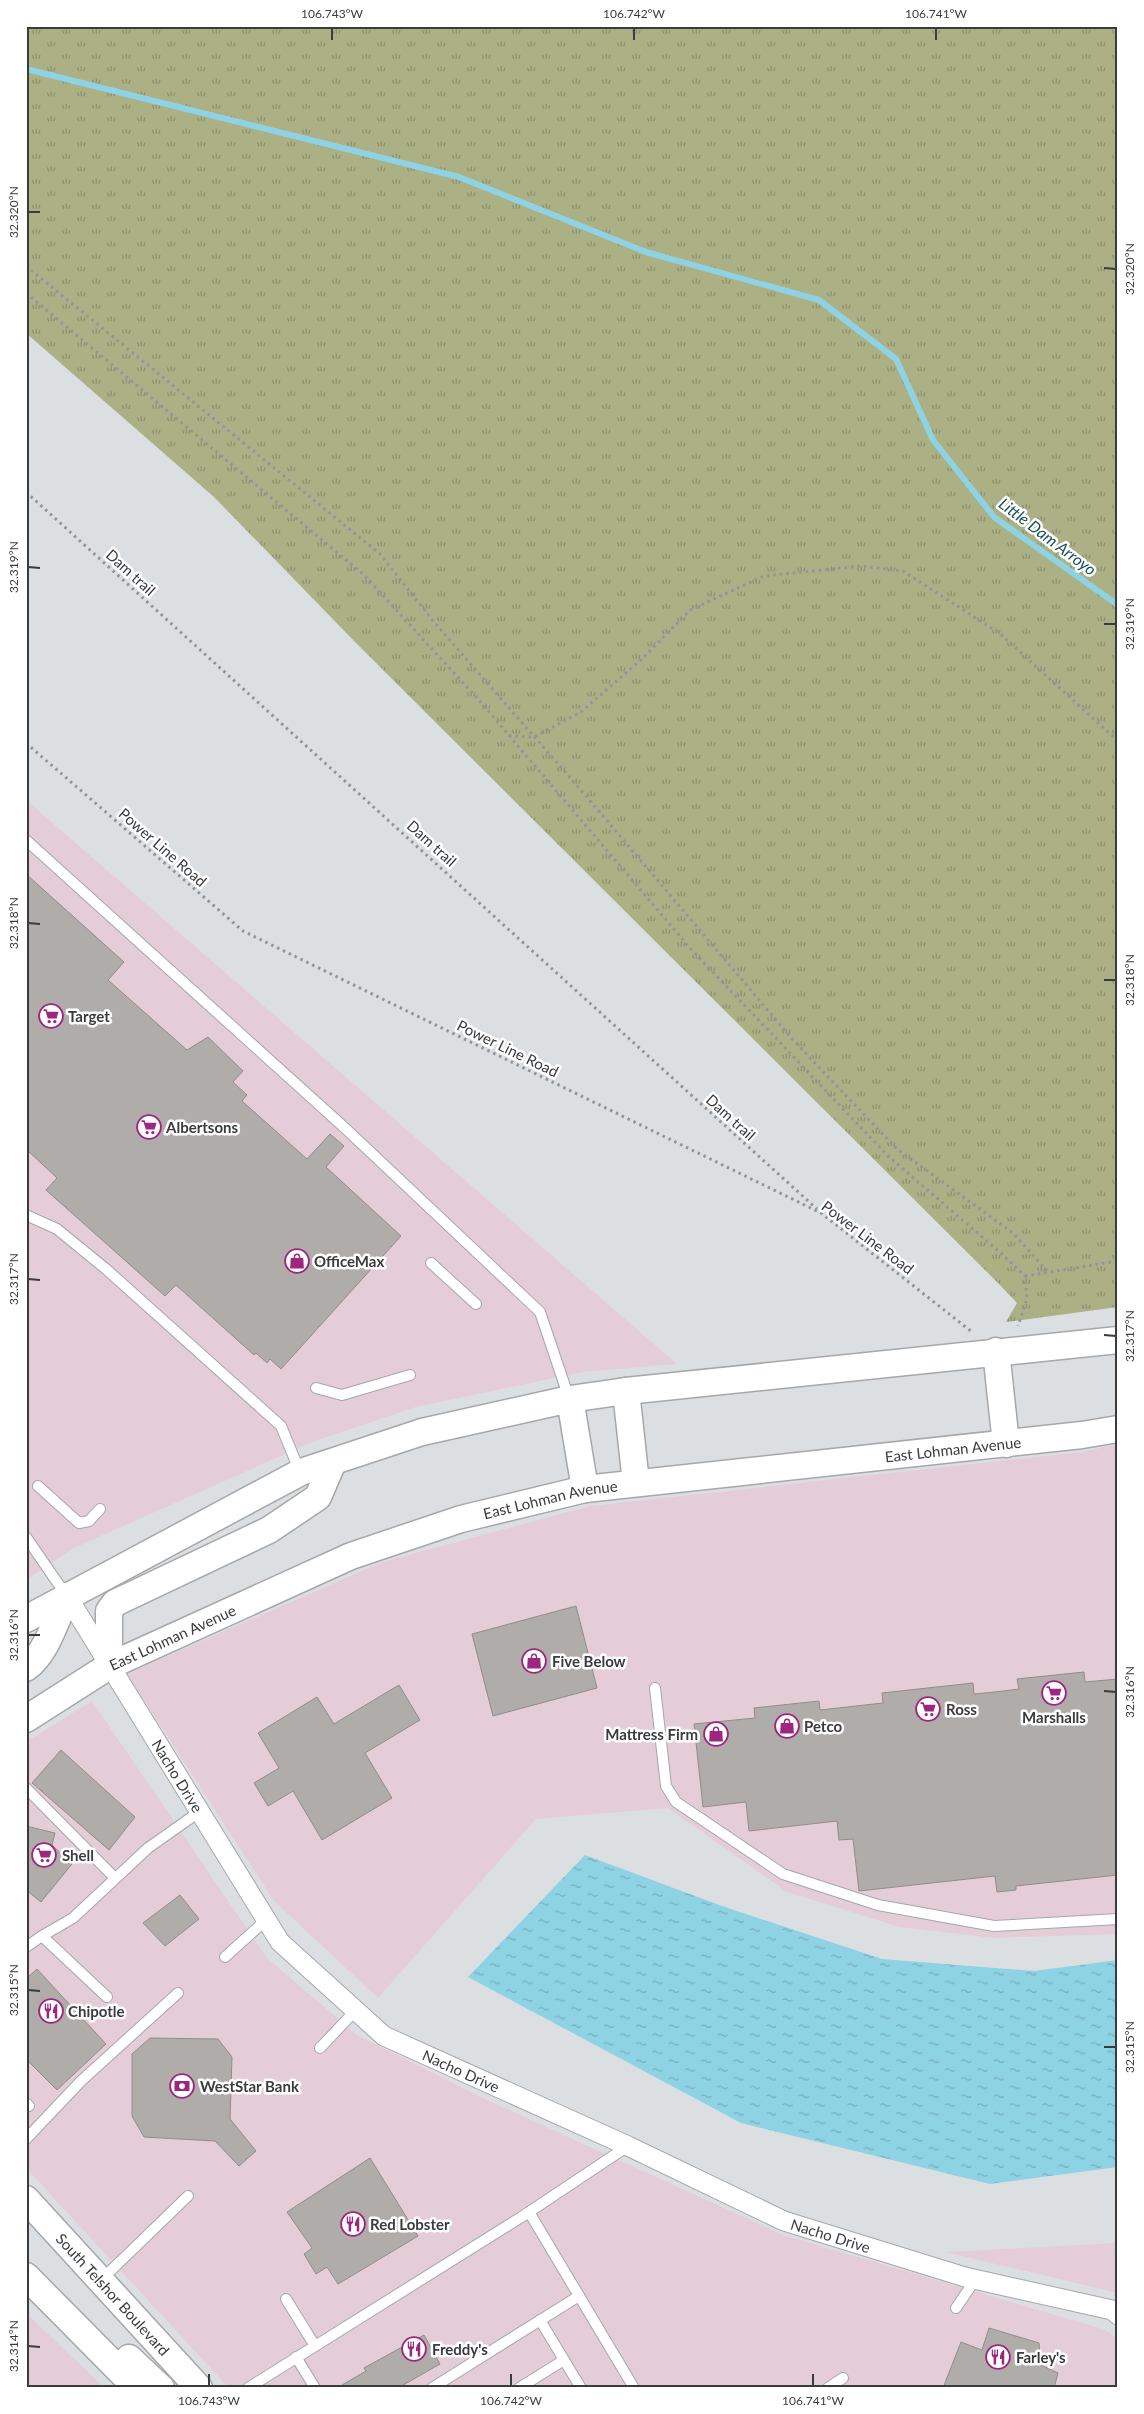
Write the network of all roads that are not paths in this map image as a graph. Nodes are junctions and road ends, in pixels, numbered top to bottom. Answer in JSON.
{"nodes":[{"id":1,"x":26,"y":840,"type":"edge"},
{"id":2,"x":26,"y":1215,"type":"edge"},
{"id":3,"x":431,"y":1263,"type":"dead end"},
{"id":4,"x":476,"y":1304,"type":"dead end"},
{"id":5,"x":1118,"y":1340,"type":"edge"},
{"id":6,"x":996,"y":1351,"type":"junction"},
{"id":7,"x":410,"y":1375,"type":"dead end"},
{"id":8,"x":316,"y":1388,"type":"dead end"},
{"id":9,"x":626,"y":1391,"type":"junction"},
{"id":10,"x":570,"y":1399,"type":"junction"},
{"id":11,"x":1118,"y":1428,"type":"edge"},
{"id":12,"x":1006,"y":1444,"type":"junction"},
{"id":13,"x":333,"y":1462,"type":"junction"},
{"id":14,"x":301,"y":1472,"type":"junction"},
{"id":15,"x":636,"y":1483,"type":"junction"},
{"id":16,"x":38,"y":1486,"type":"dead end"},
{"id":17,"x":585,"y":1489,"type":"junction"},
{"id":18,"x":100,"y":1508,"type":"dead end"},
{"id":19,"x":26,"y":1537,"type":"edge"},
{"id":20,"x":67,"y":1596,"type":"junction"},
{"id":21,"x":26,"y":1619,"type":"edge"},
{"id":22,"x":109,"y":1666,"type":"junction"},
{"id":23,"x":26,"y":1668,"type":"edge"},
{"id":24,"x":655,"y":1688,"type":"dead end"},
{"id":25,"x":26,"y":1720,"type":"edge"},
{"id":26,"x":26,"y":1788,"type":"edge"},
{"id":27,"x":199,"y":1812,"type":"junction"},
{"id":28,"x":115,"y":1878,"type":"junction"},
{"id":29,"x":1118,"y":1919,"type":"edge"},
{"id":30,"x":266,"y":1920,"type":"junction"},
{"id":31,"x":42,"y":1936,"type":"junction"},
{"id":32,"x":26,"y":1947,"type":"edge"},
{"id":33,"x":225,"y":1957,"type":"dead end"},
{"id":34,"x":178,"y":1992,"type":"dead end"},
{"id":35,"x":107,"y":1997,"type":"dead end"},
{"id":36,"x":355,"y":2011,"type":"junction"},
{"id":37,"x":320,"y":2048,"type":"dead end"},
{"id":38,"x":26,"y":2139,"type":"edge"},
{"id":39,"x":628,"y":2146,"type":"junction"},
{"id":40,"x":188,"y":2196,"type":"dead end"},
{"id":41,"x":26,"y":2199,"type":"edge"},
{"id":42,"x":528,"y":2212,"type":"junction"},
{"id":43,"x":26,"y":2276,"type":"edge"},
{"id":44,"x":102,"y":2280,"type":"junction"},
{"id":45,"x":975,"y":2280,"type":"junction"},
{"id":46,"x":579,"y":2296,"type":"junction"},
{"id":47,"x":47,"y":2297,"type":"junction"},
{"id":48,"x":286,"y":2299,"type":"dead end"},
{"id":49,"x":956,"y":2308,"type":"dead end"},
{"id":50,"x":1118,"y":2315,"type":"edge"},
{"id":51,"x":540,"y":2320,"type":"junction"},
{"id":52,"x":315,"y":2346,"type":"junction"},
{"id":53,"x":296,"y":2357,"type":"junction"},
{"id":54,"x":564,"y":2360,"type":"junction"},
{"id":55,"x":843,"y":2378,"type":"dead end"},
{"id":56,"x":137,"y":2388,"type":"edge"},
{"id":57,"x":161,"y":2388,"type":"edge"},
{"id":58,"x":199,"y":2388,"type":"edge"},
{"id":59,"x":248,"y":2388,"type":"edge"},
{"id":60,"x":315,"y":2388,"type":"edge"},
{"id":61,"x":432,"y":2388,"type":"edge"},
{"id":62,"x":519,"y":2388,"type":"edge"},
{"id":63,"x":581,"y":2388,"type":"edge"},
{"id":64,"x":634,"y":2388,"type":"edge"},
{"id":65,"x":828,"y":2388,"type":"edge"}],
"edges":[{"from":1,"to":10,"type":"lane"},
{"from":2,"to":14,"type":"lane"},
{"from":3,"to":4,"type":"lane"},
{"from":5,"to":6,"type":"main road"},
{"from":6,"to":9,"type":"main road"},
{"from":6,"to":12,"type":"main road"},
{"from":7,"to":8,"type":"lane"},
{"from":9,"to":10,"type":"main road"},
{"from":9,"to":15,"type":"main road"},
{"from":10,"to":13,"type":"main road"},
{"from":10,"to":17,"type":"main road"},
{"from":11,"to":12,"type":"main road","name":"East Lohman Avenue"},
{"from":12,"to":15,"type":"main road","name":"East Lohman Avenue"},
{"from":13,"to":14,"type":"main road"},
{"from":13,"to":22,"type":"main road"},
{"from":14,"to":20,"type":"main road"},
{"from":15,"to":17,"type":"main road","name":"East Lohman Avenue"},
{"from":16,"to":18,"type":"lane"},
{"from":17,"to":22,"type":"main road","name":"East Lohman Avenue"},
{"from":19,"to":20,"type":"lane","name":"Nacho Drive"},
{"from":20,"to":21,"type":"main road"},
{"from":20,"to":22,"type":"street","name":"Nacho Drive"},
{"from":20,"to":23,"type":"main road"},
{"from":22,"to":25,"type":"main road","name":"East Lohman Avenue"},
{"from":22,"to":27,"type":"street","name":"Nacho Drive"},
{"from":24,"to":29,"type":"lane"},
{"from":26,"to":28,"type":"lane"},
{"from":27,"to":28,"type":"lane"},
{"from":27,"to":30,"type":"street","name":"Nacho Drive"},
{"from":28,"to":31,"type":"lane"},
{"from":30,"to":33,"type":"lane"},
{"from":30,"to":36,"type":"street","name":"Nacho Drive"},
{"from":31,"to":32,"type":"lane"},
{"from":31,"to":35,"type":"lane"},
{"from":34,"to":38,"type":"lane"},
{"from":36,"to":37,"type":"lane"},
{"from":36,"to":39,"type":"street","name":"Nacho Drive"},
{"from":39,"to":42,"type":"lane"},
{"from":39,"to":45,"type":"street","name":"Nacho Drive"},
{"from":40,"to":44,"type":"lane"},
{"from":41,"to":44,"type":"main road","name":"South Telshor Boulevard"},
{"from":42,"to":46,"type":"lane"},
{"from":42,"to":52,"type":"lane"},
{"from":43,"to":47,"type":"main road"},
{"from":44,"to":58,"type":"main road","name":"South Telshor Boulevard"},
{"from":45,"to":49,"type":"lane"},
{"from":45,"to":50,"type":"street","name":"Nacho Drive"},
{"from":46,"to":51,"type":"lane"},
{"from":46,"to":64,"type":"lane"},
{"from":47,"to":56,"type":"main road"},
{"from":47,"to":57,"type":"main road"},
{"from":48,"to":52,"type":"lane"},
{"from":51,"to":54,"type":"lane"},
{"from":51,"to":61,"type":"lane"},
{"from":52,"to":53,"type":"lane"},
{"from":53,"to":59,"type":"lane"},
{"from":53,"to":60,"type":"lane"},
{"from":54,"to":62,"type":"lane"},
{"from":54,"to":63,"type":"lane"},
{"from":55,"to":65,"type":"lane"}]}
